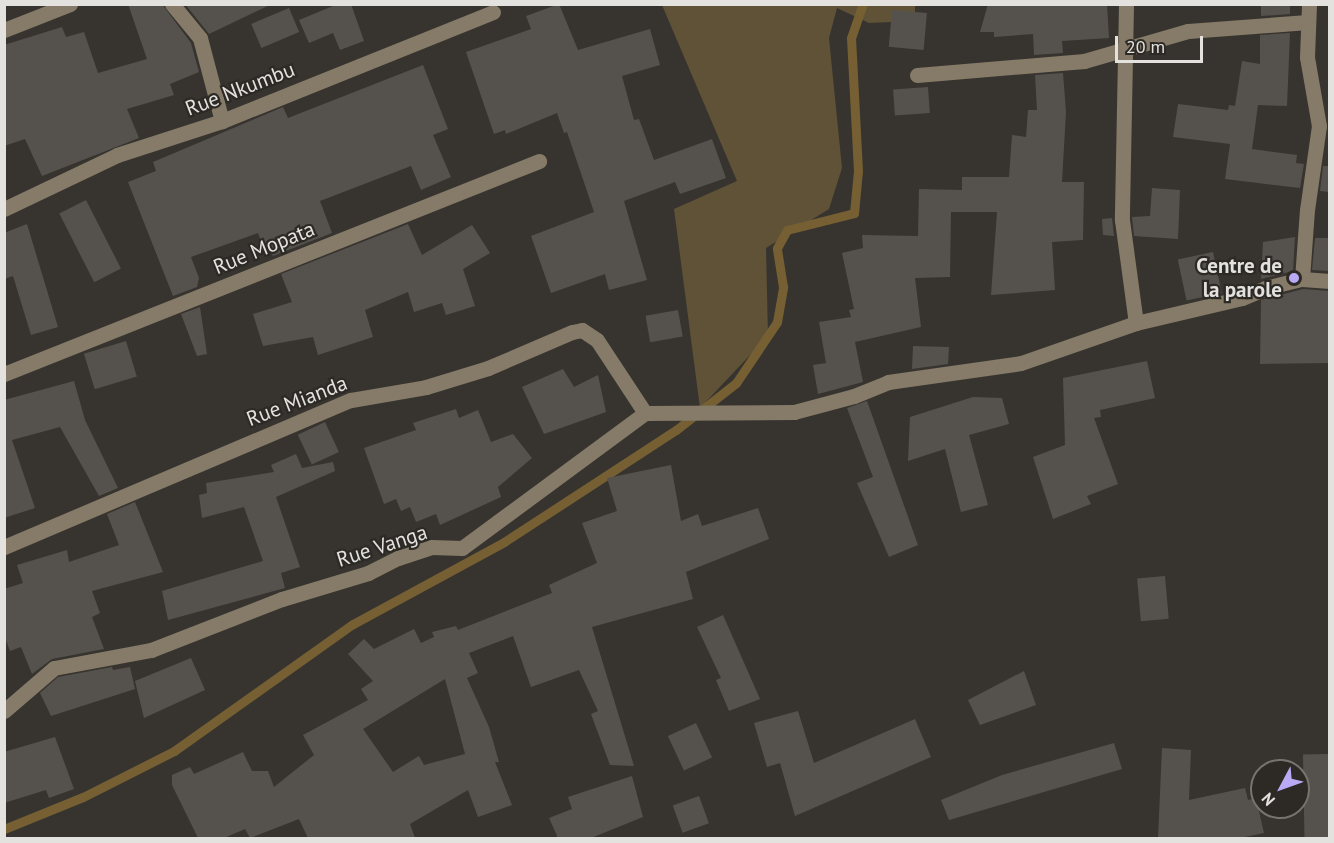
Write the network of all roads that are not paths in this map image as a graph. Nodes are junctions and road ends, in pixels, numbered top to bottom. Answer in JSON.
{"nodes":[{"id":1,"x":70,"y":4,"type":"edge"},
{"id":2,"x":172,"y":4,"type":"edge"},
{"id":3,"x":1126,"y":4,"type":"edge"},
{"id":4,"x":1309,"y":4,"type":"edge"},
{"id":5,"x":493,"y":12,"type":"dead end"},
{"id":6,"x":1308,"y":22,"type":"junction"},
{"id":7,"x":4,"y":30,"type":"edge"},
{"id":8,"x":1127,"y":48,"type":"junction"},
{"id":9,"x":917,"y":75,"type":"dead end"},
{"id":10,"x":222,"y":121,"type":"junction"},
{"id":11,"x":539,"y":161,"type":"dead end"},
{"id":12,"x":4,"y":209,"type":"edge"},
{"id":13,"x":1302,"y":279,"type":"junction"},
{"id":14,"x":1329,"y":281,"type":"edge"},
{"id":15,"x":1136,"y":323,"type":"junction"},
{"id":16,"x":4,"y":374,"type":"edge"},
{"id":17,"x":645,"y":413,"type":"junction"},
{"id":18,"x":4,"y":547,"type":"edge"},
{"id":19,"x":4,"y":711,"type":"edge"}],
"edges":[{"from":1,"to":7,"type":"street"},
{"from":2,"to":10,"type":"street"},
{"from":3,"to":8,"type":"street"},
{"from":4,"to":6,"type":"street"},
{"from":5,"to":10,"type":"street","name":"Rue Nkumbu"},
{"from":6,"to":8,"type":"street"},
{"from":6,"to":13,"type":"street"},
{"from":8,"to":9,"type":"street"},
{"from":8,"to":15,"type":"street"},
{"from":10,"to":12,"type":"street","name":"Rue Nkumbu"},
{"from":11,"to":16,"type":"street","name":"Rue Mopata"},
{"from":13,"to":14,"type":"street"},
{"from":13,"to":15,"type":"street"},
{"from":15,"to":17,"type":"street"},
{"from":17,"to":18,"type":"street","name":"Rue Mianda"},
{"from":17,"to":19,"type":"street","name":"Rue Vanga"}]}
